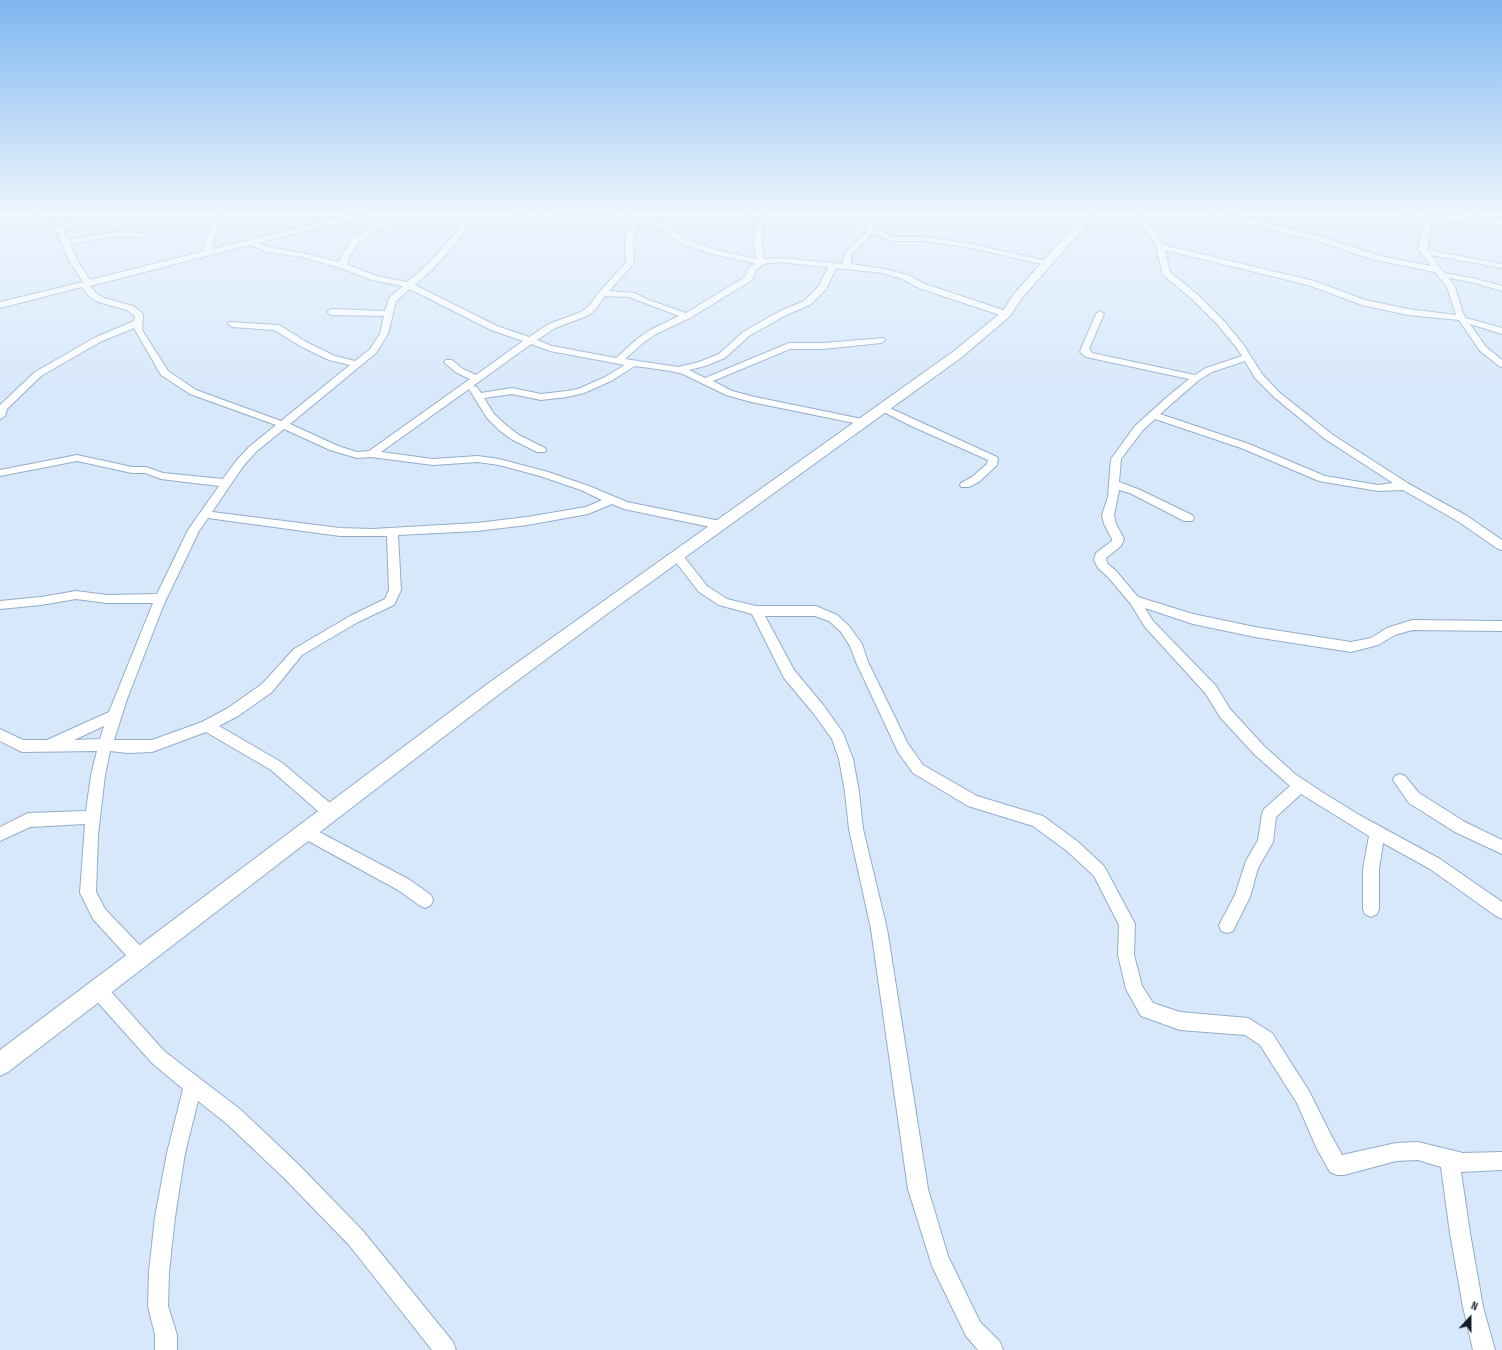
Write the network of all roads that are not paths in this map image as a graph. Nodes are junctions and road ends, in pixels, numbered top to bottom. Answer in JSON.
{"nodes":[{"id":1,"x":82,"y":274,"type":"edge"},
{"id":2,"x":120,"y":274,"type":"edge"},
{"id":3,"x":365,"y":274,"type":"edge"},
{"id":4,"x":422,"y":274,"type":"edge"},
{"id":5,"x":620,"y":274,"type":"edge"},
{"id":6,"x":750,"y":274,"type":"edge"},
{"id":7,"x":829,"y":274,"type":"edge"},
{"id":8,"x":894,"y":274,"type":"edge"},
{"id":9,"x":1037,"y":274,"type":"edge"},
{"id":10,"x":1167,"y":274,"type":"edge"},
{"id":11,"x":1275,"y":274,"type":"edge"},
{"id":12,"x":1442,"y":274,"type":"edge"},
{"id":13,"x":1445,"y":274,"type":"edge"},
{"id":14,"x":87,"y":282,"type":"junction"},
{"id":15,"x":409,"y":285,"type":"junction"},
{"id":16,"x":1502,"y":289,"type":"edge"},
{"id":17,"x":603,"y":292,"type":"junction"},
{"id":18,"x":4,"y":295,"type":"dead end"},
{"id":19,"x":18,"y":300,"type":"junction"},
{"id":20,"x":0,"y":305,"type":"edge"},
{"id":21,"x":331,"y":312,"type":"dead end"},
{"id":22,"x":390,"y":313,"type":"junction"},
{"id":23,"x":1006,"y":314,"type":"junction"},
{"id":24,"x":1100,"y":314,"type":"dead end"},
{"id":25,"x":687,"y":316,"type":"junction"},
{"id":26,"x":1462,"y":319,"type":"junction"},
{"id":27,"x":138,"y":323,"type":"junction"},
{"id":28,"x":232,"y":324,"type":"dead end"},
{"id":29,"x":1502,"y":331,"type":"edge"},
{"id":30,"x":881,"y":340,"type":"dead end"},
{"id":31,"x":529,"y":342,"type":"junction"},
{"id":32,"x":1246,"y":358,"type":"junction"},
{"id":33,"x":618,"y":361,"type":"junction"},
{"id":34,"x":449,"y":362,"type":"dead end"},
{"id":35,"x":634,"y":363,"type":"junction"},
{"id":36,"x":357,"y":364,"type":"junction"},
{"id":37,"x":1502,"y":364,"type":"edge"},
{"id":38,"x":678,"y":370,"type":"junction"},
{"id":39,"x":1196,"y":378,"type":"junction"},
{"id":40,"x":474,"y":381,"type":"junction"},
{"id":41,"x":706,"y":381,"type":"junction"},
{"id":42,"x":478,"y":396,"type":"junction"},
{"id":43,"x":883,"y":408,"type":"junction"},
{"id":44,"x":1154,"y":415,"type":"junction"},
{"id":45,"x":0,"y":416,"type":"edge"},
{"id":46,"x":864,"y":422,"type":"junction"},
{"id":47,"x":284,"y":425,"type":"junction"},
{"id":48,"x":541,"y":450,"type":"dead end"},
{"id":49,"x":371,"y":454,"type":"junction"},
{"id":50,"x":0,"y":473,"type":"edge"},
{"id":51,"x":226,"y":483,"type":"junction"},
{"id":52,"x":1113,"y":484,"type":"junction"},
{"id":53,"x":965,"y":485,"type":"dead end"},
{"id":54,"x":1405,"y":486,"type":"junction"},
{"id":55,"x":611,"y":500,"type":"junction"},
{"id":56,"x":204,"y":514,"type":"junction"},
{"id":57,"x":1188,"y":518,"type":"dead end"},
{"id":58,"x":720,"y":524,"type":"junction"},
{"id":59,"x":392,"y":532,"type":"junction"},
{"id":60,"x":1502,"y":546,"type":"edge"},
{"id":61,"x":677,"y":556,"type":"junction"},
{"id":62,"x":161,"y":598,"type":"junction"},
{"id":63,"x":1134,"y":600,"type":"junction"},
{"id":64,"x":0,"y":605,"type":"edge"},
{"id":65,"x":756,"y":612,"type":"junction"},
{"id":66,"x":1502,"y":626,"type":"edge"},
{"id":67,"x":114,"y":715,"type":"junction"},
{"id":68,"x":207,"y":726,"type":"junction"},
{"id":69,"x":0,"y":735,"type":"edge"},
{"id":70,"x":47,"y":745,"type":"junction"},
{"id":71,"x":105,"y":745,"type":"junction"},
{"id":72,"x":1400,"y":780,"type":"dead end"},
{"id":73,"x":1300,"y":785,"type":"junction"},
{"id":74,"x":330,"y":813,"type":"junction"},
{"id":75,"x":93,"y":817,"type":"junction"},
{"id":76,"x":306,"y":832,"type":"junction"},
{"id":77,"x":1377,"y":832,"type":"junction"},
{"id":78,"x":0,"y":834,"type":"edge"},
{"id":79,"x":1502,"y":847,"type":"edge"},
{"id":80,"x":425,"y":900,"type":"dead end"},
{"id":81,"x":1370,"y":909,"type":"dead end"},
{"id":82,"x":1502,"y":911,"type":"edge"},
{"id":83,"x":1227,"y":926,"type":"dead end"},
{"id":84,"x":140,"y":958,"type":"junction"},
{"id":85,"x":98,"y":991,"type":"junction"},
{"id":86,"x":0,"y":1064,"type":"edge"},
{"id":87,"x":193,"y":1086,"type":"junction"},
{"id":88,"x":1450,"y":1160,"type":"junction"},
{"id":89,"x":1502,"y":1161,"type":"edge"},
{"id":90,"x":166,"y":1350,"type":"edge"},
{"id":91,"x":445,"y":1350,"type":"edge"},
{"id":92,"x":992,"y":1350,"type":"edge"},
{"id":93,"x":1484,"y":1350,"type":"edge"}],
"edges":[{"from":1,"to":14,"type":"street"},
{"from":2,"to":14,"type":"street"},
{"from":3,"to":15,"type":"street"},
{"from":4,"to":15,"type":"street"},
{"from":5,"to":17,"type":"street"},
{"from":6,"to":25,"type":"street"},
{"from":7,"to":38,"type":"street"},
{"from":8,"to":23,"type":"street"},
{"from":9,"to":23,"type":"main road"},
{"from":10,"to":32,"type":"street"},
{"from":11,"to":26,"type":"street"},
{"from":12,"to":26,"type":"street"},
{"from":13,"to":16,"type":"street"},
{"from":14,"to":19,"type":"street"},
{"from":14,"to":27,"type":"street"},
{"from":15,"to":22,"type":"street"},
{"from":15,"to":31,"type":"street"},
{"from":17,"to":25,"type":"street"},
{"from":17,"to":31,"type":"street"},
{"from":18,"to":19,"type":"street"},
{"from":19,"to":20,"type":"street"},
{"from":21,"to":22,"type":"street"},
{"from":22,"to":36,"type":"street"},
{"from":23,"to":43,"type":"main road"},
{"from":24,"to":39,"type":"street"},
{"from":25,"to":33,"type":"street"},
{"from":26,"to":29,"type":"street"},
{"from":26,"to":37,"type":"street"},
{"from":27,"to":45,"type":"street"},
{"from":27,"to":47,"type":"street"},
{"from":28,"to":36,"type":"street"},
{"from":30,"to":41,"type":"street"},
{"from":31,"to":33,"type":"street"},
{"from":31,"to":40,"type":"street"},
{"from":32,"to":39,"type":"street"},
{"from":32,"to":54,"type":"street"},
{"from":33,"to":35,"type":"street"},
{"from":34,"to":40,"type":"street"},
{"from":35,"to":38,"type":"street"},
{"from":35,"to":42,"type":"street"},
{"from":36,"to":47,"type":"street"},
{"from":38,"to":41,"type":"street"},
{"from":39,"to":44,"type":"street"},
{"from":40,"to":42,"type":"street"},
{"from":40,"to":49,"type":"street"},
{"from":41,"to":46,"type":"street"},
{"from":42,"to":48,"type":"street"},
{"from":43,"to":46,"type":"main road"},
{"from":43,"to":53,"type":"street"},
{"from":44,"to":52,"type":"street"},
{"from":44,"to":54,"type":"street"},
{"from":46,"to":58,"type":"main road"},
{"from":47,"to":49,"type":"street"},
{"from":47,"to":51,"type":"street"},
{"from":49,"to":55,"type":"street"},
{"from":50,"to":51,"type":"street"},
{"from":51,"to":56,"type":"street"},
{"from":52,"to":57,"type":"street"},
{"from":52,"to":63,"type":"street"},
{"from":54,"to":60,"type":"street"},
{"from":55,"to":58,"type":"street"},
{"from":55,"to":59,"type":"street"},
{"from":56,"to":59,"type":"street"},
{"from":56,"to":62,"type":"street"},
{"from":58,"to":61,"type":"main road"},
{"from":59,"to":68,"type":"street"},
{"from":61,"to":65,"type":"street"},
{"from":61,"to":74,"type":"main road"},
{"from":62,"to":64,"type":"street"},
{"from":62,"to":67,"type":"street"},
{"from":63,"to":66,"type":"street"},
{"from":63,"to":73,"type":"street"},
{"from":65,"to":88,"type":"street"},
{"from":65,"to":92,"type":"street"},
{"from":67,"to":70,"type":"street"},
{"from":67,"to":71,"type":"street"},
{"from":68,"to":71,"type":"street"},
{"from":68,"to":74,"type":"street"},
{"from":69,"to":70,"type":"street"},
{"from":70,"to":71,"type":"street"},
{"from":71,"to":75,"type":"street"},
{"from":72,"to":79,"type":"street"},
{"from":73,"to":77,"type":"street"},
{"from":73,"to":83,"type":"street"},
{"from":74,"to":76,"type":"main road"},
{"from":75,"to":78,"type":"street"},
{"from":75,"to":84,"type":"street"},
{"from":76,"to":80,"type":"street"},
{"from":76,"to":84,"type":"main road"},
{"from":77,"to":81,"type":"street"},
{"from":77,"to":82,"type":"street"},
{"from":84,"to":85,"type":"main road"},
{"from":85,"to":86,"type":"main road"},
{"from":85,"to":87,"type":"street"},
{"from":87,"to":90,"type":"street"},
{"from":87,"to":91,"type":"street"},
{"from":88,"to":89,"type":"street"},
{"from":88,"to":93,"type":"street"}]}
